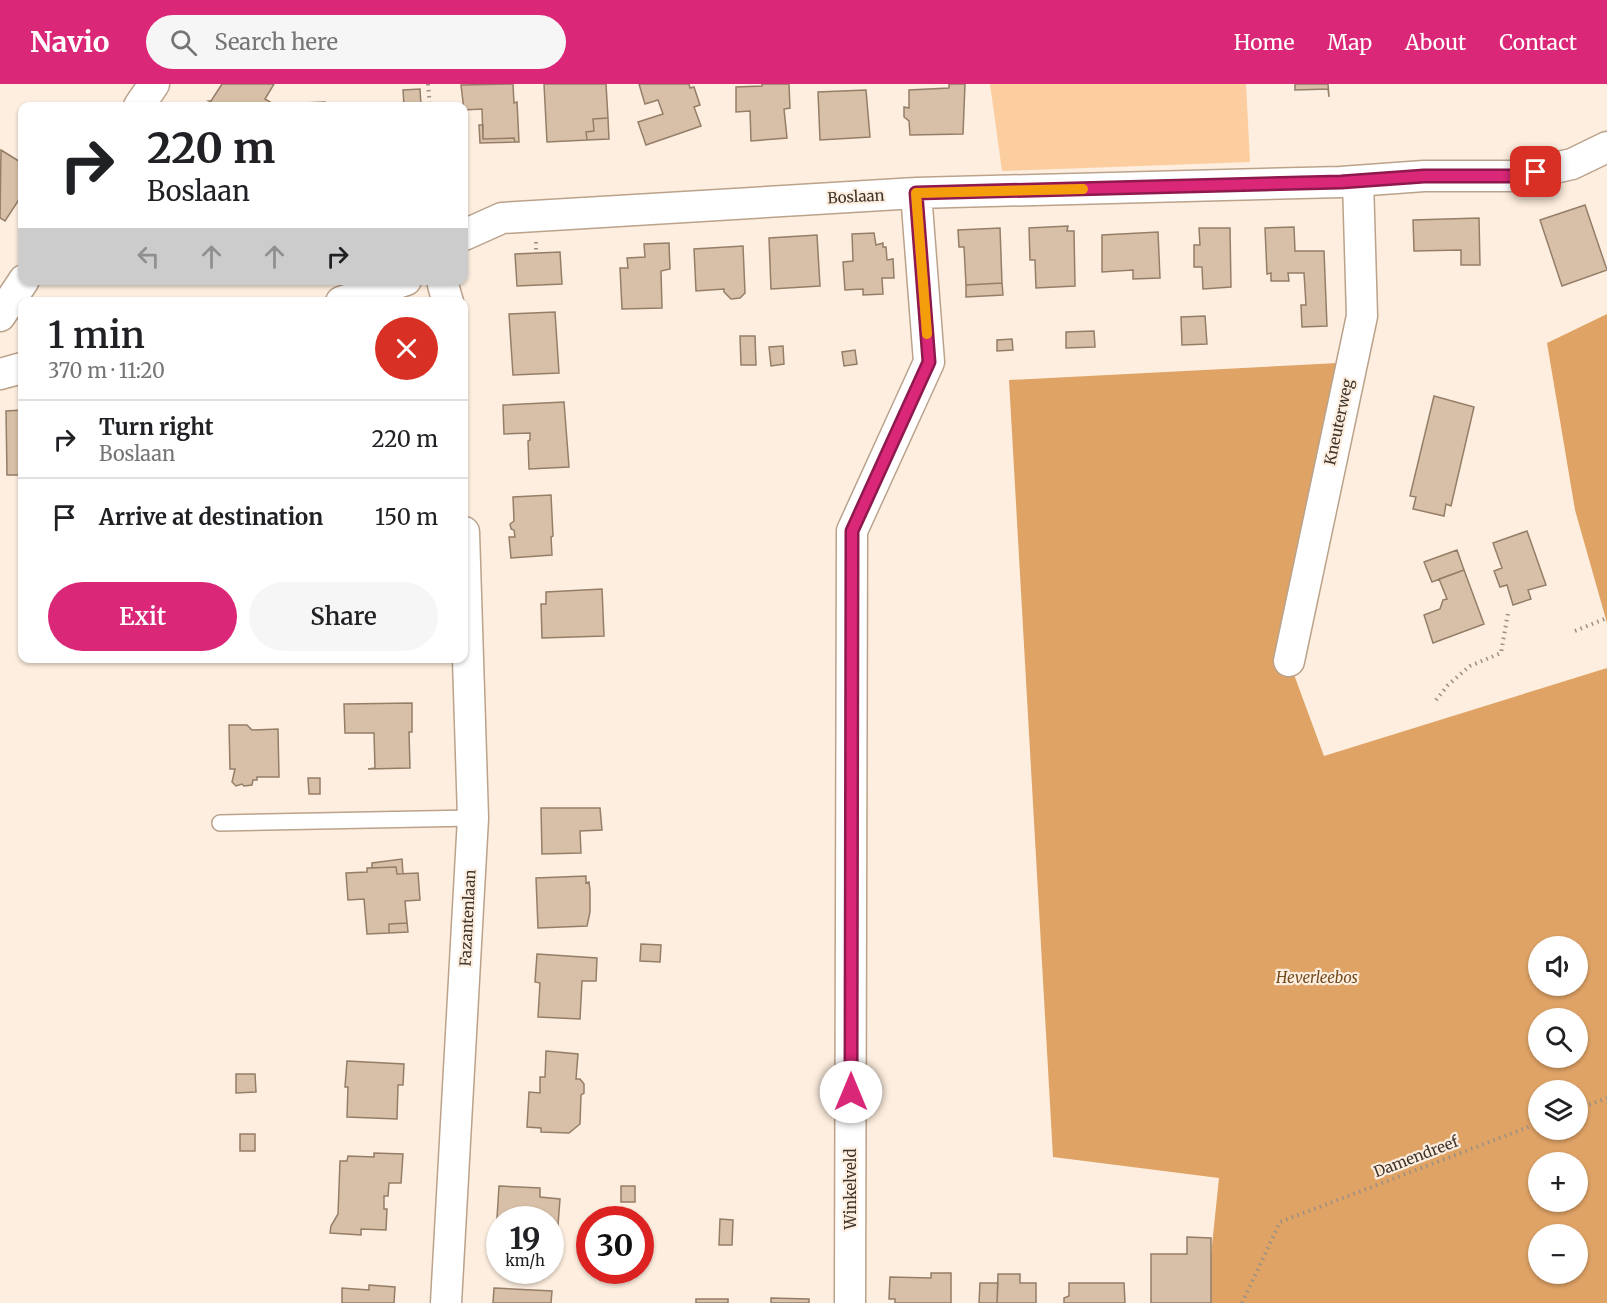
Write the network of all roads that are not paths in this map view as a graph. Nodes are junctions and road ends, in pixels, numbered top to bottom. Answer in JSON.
{"nodes":[{"id":1,"x":154,"y":84,"type":"edge"},
{"id":2,"x":143,"y":102,"type":"edge"},
{"id":3,"x":1607,"y":147,"type":"edge"},
{"id":4,"x":1358,"y":181,"type":"junction"},
{"id":5,"x":916,"y":193,"type":"junction"},
{"id":6,"x":468,"y":233,"type":"edge"},
{"id":7,"x":21,"y":285,"type":"edge"},
{"id":8,"x":391,"y":285,"type":"edge"},
{"id":9,"x":356,"y":297,"type":"edge"},
{"id":10,"x":0,"y":316,"type":"edge"},
{"id":11,"x":18,"y":369,"type":"edge"},
{"id":12,"x":0,"y":374,"type":"edge"},
{"id":13,"x":468,"y":659,"type":"edge"},
{"id":14,"x":1289,"y":661,"type":"dead end"},
{"id":15,"x":473,"y":818,"type":"junction"},
{"id":16,"x":220,"y":823,"type":"dead end"},
{"id":17,"x":446,"y":1303,"type":"edge"},
{"id":18,"x":850,"y":1303,"type":"edge"}],
"edges":[{"from":1,"to":2,"type":"street"},
{"from":3,"to":4,"type":"street","name":"Boslaan"},
{"from":4,"to":5,"type":"street","name":"Boslaan"},
{"from":4,"to":14,"type":"street","name":"Kneuterweg"},
{"from":5,"to":6,"type":"street","name":"Boslaan"},
{"from":5,"to":18,"type":"street","name":"Winkelveld"},
{"from":7,"to":10,"type":"street"},
{"from":8,"to":9,"type":"street"},
{"from":11,"to":12,"type":"street"},
{"from":13,"to":15,"type":"street","name":"Fazantenlaan"},
{"from":15,"to":16,"type":"lane"},
{"from":15,"to":17,"type":"street","name":"Fazantenlaan"}]}
